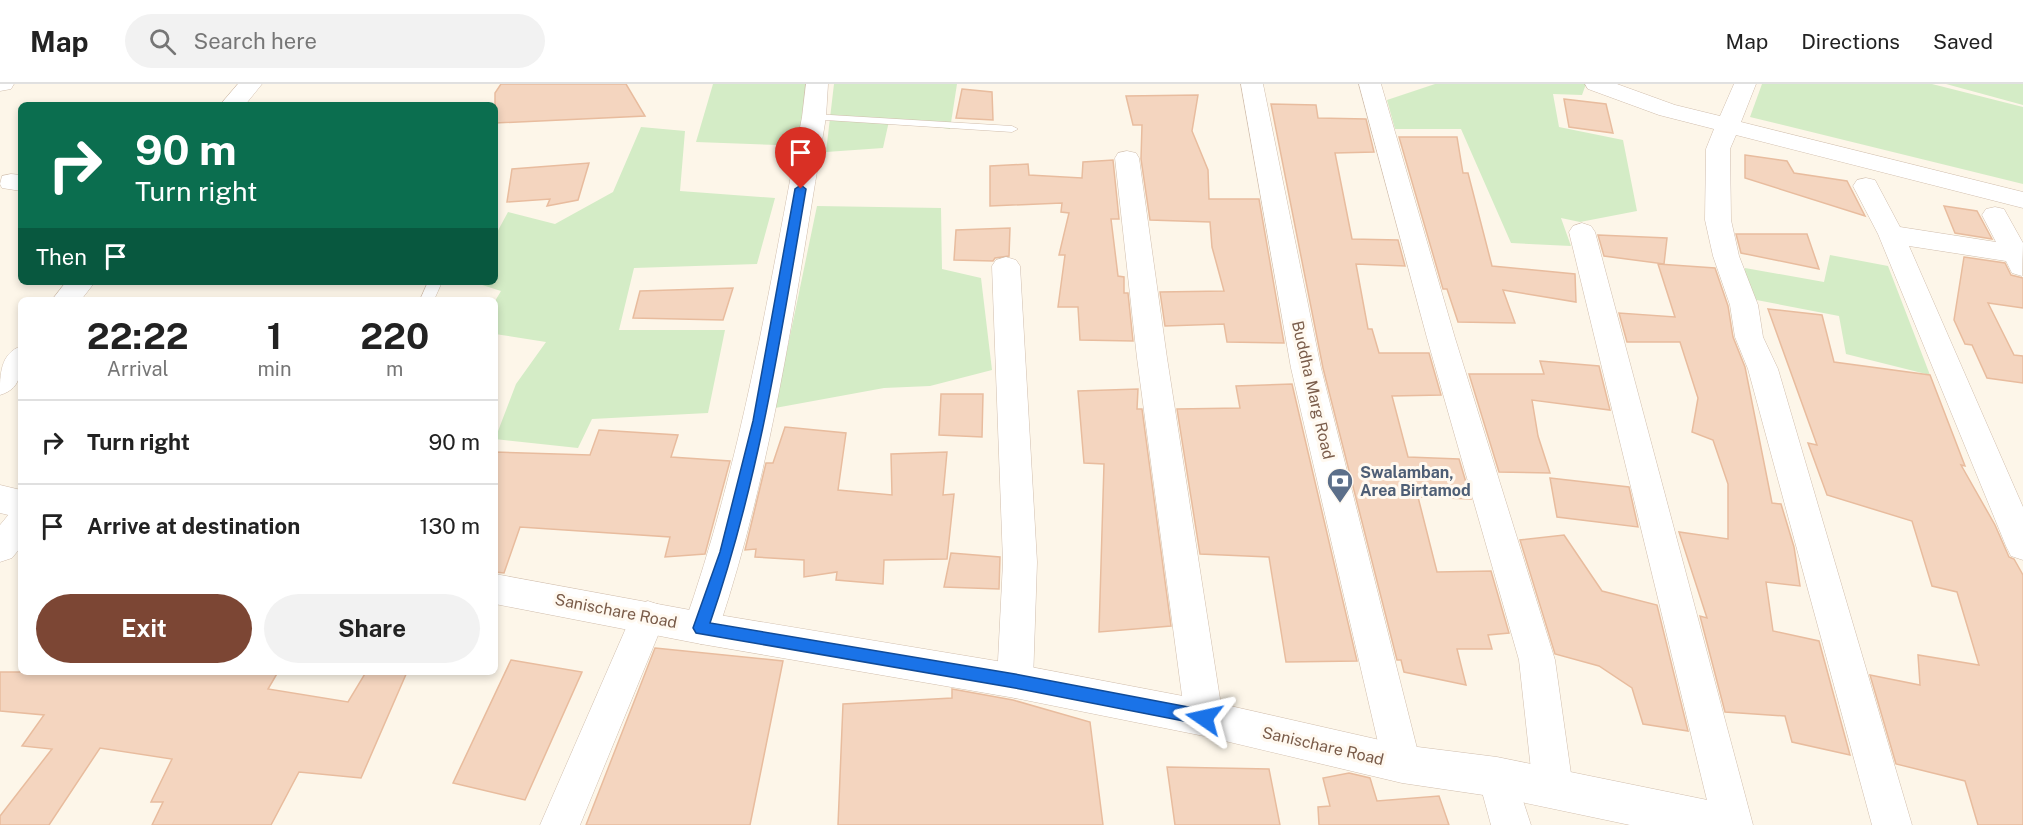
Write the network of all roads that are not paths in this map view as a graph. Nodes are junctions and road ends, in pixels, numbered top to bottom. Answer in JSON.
{"nodes":[{"id":1,"x":251,"y":84,"type":"edge"},
{"id":2,"x":817,"y":84,"type":"edge"},
{"id":3,"x":1252,"y":84,"type":"edge"},
{"id":4,"x":1370,"y":84,"type":"edge"},
{"id":5,"x":1596,"y":84,"type":"edge"},
{"id":6,"x":1745,"y":84,"type":"edge"},
{"id":7,"x":235,"y":102,"type":"edge"},
{"id":8,"x":814,"y":117,"type":"junction"},
{"id":9,"x":1729,"y":126,"type":"junction"},
{"id":10,"x":1012,"y":129,"type":"dead end"},
{"id":11,"x":1127,"y":158,"type":"dead end"},
{"id":12,"x":1866,"y":186,"type":"dead end"},
{"id":13,"x":2023,"y":200,"type":"edge"},
{"id":14,"x":1995,"y":215,"type":"dead end"},
{"id":15,"x":1582,"y":232,"type":"dead end"},
{"id":16,"x":1891,"y":234,"type":"junction"},
{"id":17,"x":2019,"y":261,"type":"edge"},
{"id":18,"x":1006,"y":266,"type":"dead end"},
{"id":19,"x":78,"y":285,"type":"edge"},
{"id":20,"x":68,"y":297,"type":"edge"},
{"id":21,"x":18,"y":361,"type":"edge"},
{"id":22,"x":0,"y":384,"type":"edge"},
{"id":23,"x":0,"y":499,"type":"edge"},
{"id":24,"x":18,"y":503,"type":"edge"},
{"id":25,"x":18,"y":527,"type":"edge"},
{"id":26,"x":2023,"y":546,"type":"edge"},
{"id":27,"x":0,"y":548,"type":"edge"},
{"id":28,"x":498,"y":590,"type":"edge"},
{"id":29,"x":648,"y":616,"type":"junction"},
{"id":30,"x":701,"y":628,"type":"junction"},
{"id":31,"x":1015,"y":681,"type":"junction"},
{"id":32,"x":1204,"y":718,"type":"junction"},
{"id":33,"x":1402,"y":764,"type":"junction"},
{"id":34,"x":1497,"y":777,"type":"junction"},
{"id":35,"x":1553,"y":788,"type":"junction"},
{"id":36,"x":560,"y":825,"type":"edge"},
{"id":37,"x":1511,"y":825,"type":"edge"},
{"id":38,"x":1727,"y":825,"type":"edge"},
{"id":39,"x":1733,"y":825,"type":"edge"},
{"id":40,"x":1892,"y":825,"type":"edge"}],
"edges":[{"from":1,"to":7,"type":"street"},
{"from":2,"to":8,"type":"street"},
{"from":3,"to":33,"type":"street","name":"Buddha Marg Road"},
{"from":4,"to":35,"type":"street"},
{"from":5,"to":9,"type":"street"},
{"from":6,"to":9,"type":"street"},
{"from":8,"to":10,"type":"lane"},
{"from":8,"to":30,"type":"street"},
{"from":9,"to":13,"type":"street"},
{"from":9,"to":40,"type":"street"},
{"from":11,"to":32,"type":"street"},
{"from":12,"to":16,"type":"street"},
{"from":14,"to":17,"type":"street"},
{"from":15,"to":39,"type":"street"},
{"from":16,"to":17,"type":"street"},
{"from":16,"to":26,"type":"street"},
{"from":18,"to":31,"type":"street"},
{"from":19,"to":20,"type":"street"},
{"from":21,"to":22,"type":"street"},
{"from":23,"to":24,"type":"street"},
{"from":25,"to":27,"type":"street"},
{"from":28,"to":29,"type":"street","name":"Sanischare Road"},
{"from":29,"to":30,"type":"street","name":"Sanischare Road"},
{"from":29,"to":36,"type":"street"},
{"from":30,"to":31,"type":"street","name":"Sanischare Road"},
{"from":31,"to":32,"type":"street","name":"Sanischare Road"},
{"from":32,"to":33,"type":"street","name":"Sanischare Road"},
{"from":33,"to":34,"type":"street","name":"Sanischare Road"},
{"from":34,"to":35,"type":"street","name":"Sanischare Road"},
{"from":34,"to":37,"type":"street"},
{"from":35,"to":38,"type":"street","name":"Sanischare Road"}]}
